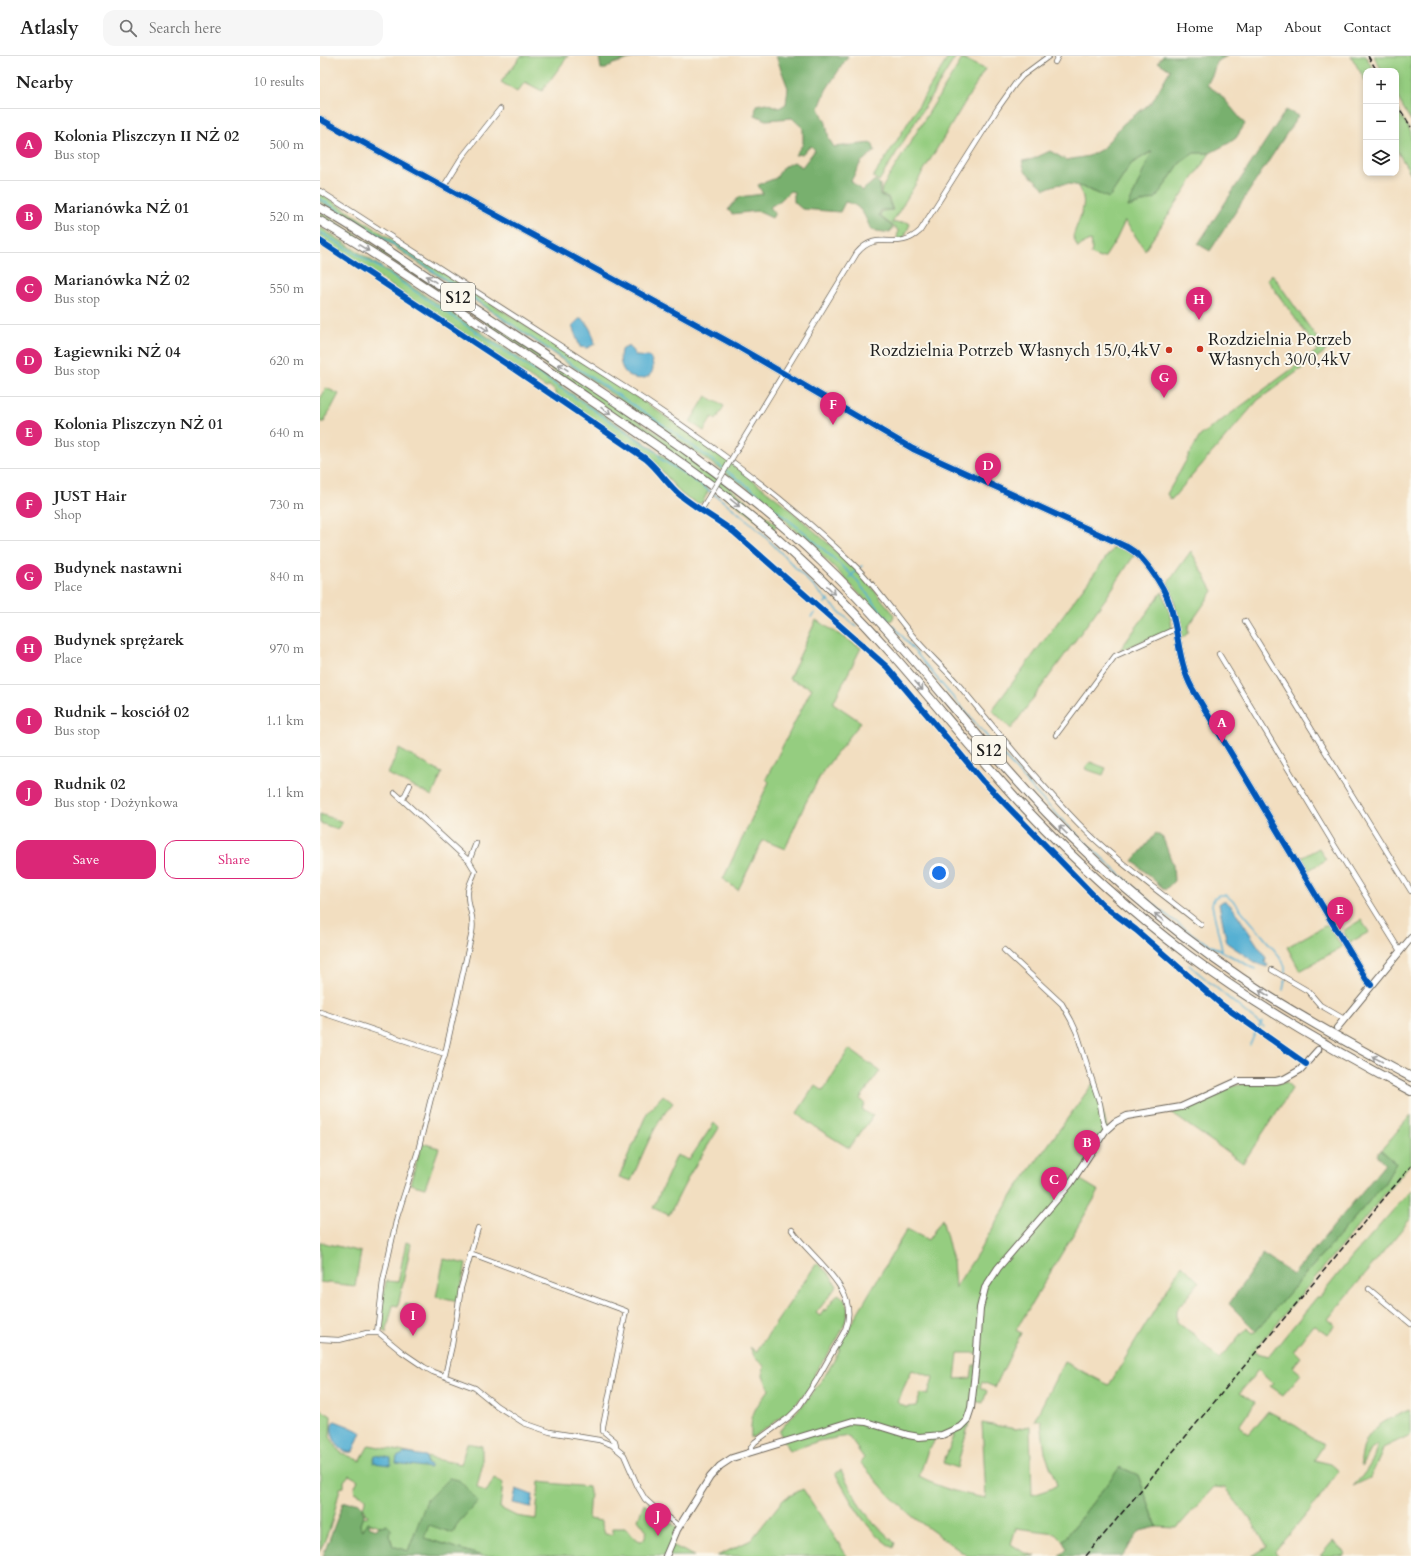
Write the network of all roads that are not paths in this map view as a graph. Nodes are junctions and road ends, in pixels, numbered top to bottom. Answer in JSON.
{"nodes":[{"id":1,"x":1049,"y":56,"type":"edge"},
{"id":2,"x":1058,"y":56,"type":"edge"},
{"id":3,"x":1055,"y":62,"type":"dead end"},
{"id":4,"x":500,"y":109,"type":"dead end"},
{"id":5,"x":320,"y":119,"type":"edge"},
{"id":6,"x":444,"y":186,"type":"junction"},
{"id":7,"x":320,"y":191,"type":"edge"},
{"id":8,"x":320,"y":208,"type":"edge"},
{"id":9,"x":320,"y":221,"type":"edge"},
{"id":10,"x":320,"y":241,"type":"edge"},
{"id":11,"x":784,"y":374,"type":"junction"},
{"id":12,"x":701,"y":510,"type":"junction"},
{"id":13,"x":1245,"y":621,"type":"dead end"},
{"id":14,"x":1175,"y":629,"type":"junction"},
{"id":15,"x":1219,"y":654,"type":"dead end"},
{"id":16,"x":1056,"y":735,"type":"dead end"},
{"id":17,"x":410,"y":785,"type":"dead end"},
{"id":18,"x":395,"y":793,"type":"dead end"},
{"id":19,"x":403,"y":800,"type":"junction"},
{"id":20,"x":476,"y":843,"type":"dead end"},
{"id":21,"x":469,"y":861,"type":"junction"},
{"id":22,"x":1411,"y":891,"type":"edge"},
{"id":23,"x":1202,"y":925,"type":"dead end"},
{"id":24,"x":1411,"y":938,"type":"edge"},
{"id":25,"x":1004,"y":950,"type":"dead end"},
{"id":26,"x":1400,"y":951,"type":"junction"},
{"id":27,"x":1272,"y":970,"type":"dead end"},
{"id":28,"x":1371,"y":985,"type":"junction"},
{"id":29,"x":320,"y":1012,"type":"edge"},
{"id":30,"x":1344,"y":1019,"type":"junction"},
{"id":31,"x":1337,"y":1028,"type":"tunnel mouth"},
{"id":32,"x":1318,"y":1050,"type":"tunnel mouth"},
{"id":33,"x":445,"y":1054,"type":"junction"},
{"id":34,"x":1306,"y":1064,"type":"junction"},
{"id":35,"x":1411,"y":1077,"type":"edge"},
{"id":36,"x":1411,"y":1091,"type":"edge"},
{"id":37,"x":1106,"y":1129,"type":"junction"},
{"id":38,"x":478,"y":1228,"type":"dead end"},
{"id":39,"x":792,"y":1230,"type":"dead end"},
{"id":40,"x":470,"y":1253,"type":"junction"},
{"id":41,"x":1370,"y":1289,"type":"dead end"},
{"id":42,"x":1411,"y":1324,"type":"edge"},
{"id":43,"x":377,"y":1332,"type":"junction"},
{"id":44,"x":320,"y":1339,"type":"edge"},
{"id":45,"x":445,"y":1376,"type":"junction"},
{"id":46,"x":616,"y":1447,"type":"junction"},
{"id":47,"x":752,"y":1452,"type":"junction"},
{"id":48,"x":679,"y":1526,"type":"junction"},
{"id":49,"x":666,"y":1556,"type":"edge"}],
"edges":[{"from":1,"to":11,"type":"street"},
{"from":2,"to":3,"type":"street"},
{"from":4,"to":6,"type":"street"},
{"from":5,"to":6,"type":"street"},
{"from":6,"to":11,"type":"street"},
{"from":7,"to":23,"type":"street"},
{"from":35,"to":8,"type":"highway","number":"S12","one_way":true},
{"from":9,"to":36,"type":"highway","number":"S12","one_way":true},
{"from":10,"to":12,"type":"street"},
{"from":11,"to":12,"type":"street","bridge":true},
{"from":11,"to":14,"type":"street"},
{"from":12,"to":34,"type":"street"},
{"from":13,"to":22,"type":"street"},
{"from":14,"to":16,"type":"street"},
{"from":14,"to":28,"type":"street"},
{"from":15,"to":26,"type":"street"},
{"from":17,"to":19,"type":"street"},
{"from":18,"to":19,"type":"street"},
{"from":19,"to":21,"type":"street"},
{"from":20,"to":21,"type":"street"},
{"from":21,"to":33,"type":"street"},
{"from":24,"to":26,"type":"street"},
{"from":25,"to":37,"type":"street"},
{"from":26,"to":28,"type":"street"},
{"from":27,"to":30,"type":"street"},
{"from":28,"to":30,"type":"street"},
{"from":29,"to":33,"type":"street"},
{"from":30,"to":31,"type":"street"},
{"from":32,"to":34,"type":"street"},
{"from":33,"to":43,"type":"street"},
{"from":34,"to":37,"type":"street"},
{"from":37,"to":47,"type":"street"},
{"from":38,"to":40,"type":"street"},
{"from":39,"to":47,"type":"street"},
{"from":40,"to":45,"type":"street"},
{"from":40,"to":46,"type":"street"},
{"from":41,"to":42,"type":"street"},
{"from":43,"to":44,"type":"street"},
{"from":43,"to":45,"type":"street"},
{"from":45,"to":46,"type":"street"},
{"from":46,"to":48,"type":"street"},
{"from":47,"to":48,"type":"street"},
{"from":48,"to":49,"type":"street"}]}
